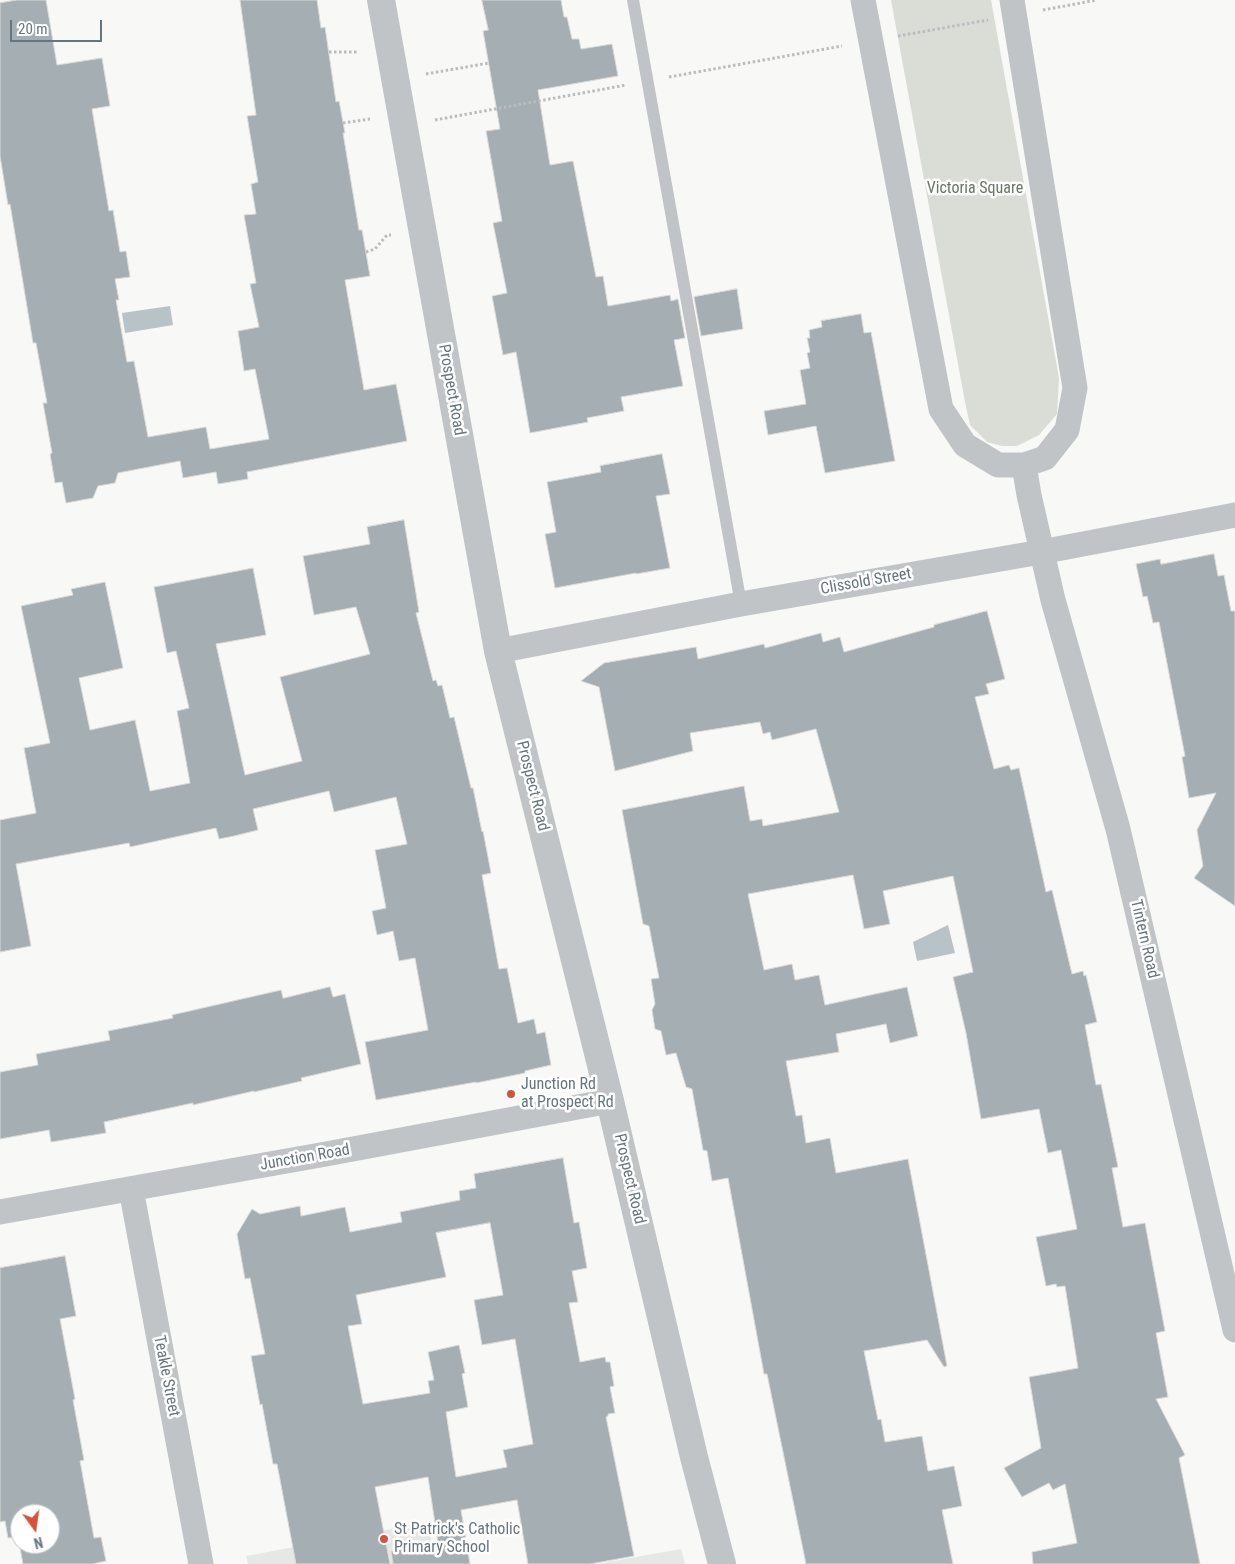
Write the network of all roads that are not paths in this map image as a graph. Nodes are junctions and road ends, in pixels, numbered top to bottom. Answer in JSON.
{"nodes":[{"id":1,"x":381,"y":0,"type":"edge"},
{"id":2,"x":633,"y":0,"type":"edge"},
{"id":3,"x":863,"y":0,"type":"edge"},
{"id":4,"x":1014,"y":7,"type":"edge"},
{"id":5,"x":1024,"y":465,"type":"junction"},
{"id":6,"x":1235,"y":516,"type":"edge"},
{"id":7,"x":1041,"y":552,"type":"junction"},
{"id":8,"x":741,"y":604,"type":"junction"},
{"id":9,"x":498,"y":651,"type":"junction"},
{"id":10,"x":610,"y":1101,"type":"junction"},
{"id":11,"x":131,"y":1188,"type":"junction"},
{"id":12,"x":0,"y":1212,"type":"edge"},
{"id":13,"x":1235,"y":1330,"type":"edge"},
{"id":14,"x":201,"y":1564,"type":"edge"},
{"id":15,"x":722,"y":1564,"type":"edge"}],
"edges":[{"from":1,"to":9,"type":"street","name":"Prospect Road"},
{"from":2,"to":8,"type":"lane"},
{"from":3,"to":5,"type":"street"},
{"from":4,"to":5,"type":"street"},
{"from":5,"to":7,"type":"street"},
{"from":6,"to":7,"type":"street","name":"Clissold Street"},
{"from":7,"to":8,"type":"street","name":"Clissold Street"},
{"from":7,"to":13,"type":"street","name":"Tintern Road"},
{"from":8,"to":9,"type":"street","name":"Clissold Street"},
{"from":9,"to":10,"type":"street","name":"Prospect Road"},
{"from":10,"to":11,"type":"street","name":"Junction Road"},
{"from":10,"to":15,"type":"street","name":"Prospect Road"},
{"from":11,"to":12,"type":"street","name":"Junction Road"},
{"from":11,"to":14,"type":"street","name":"Teakle Street"}]}
